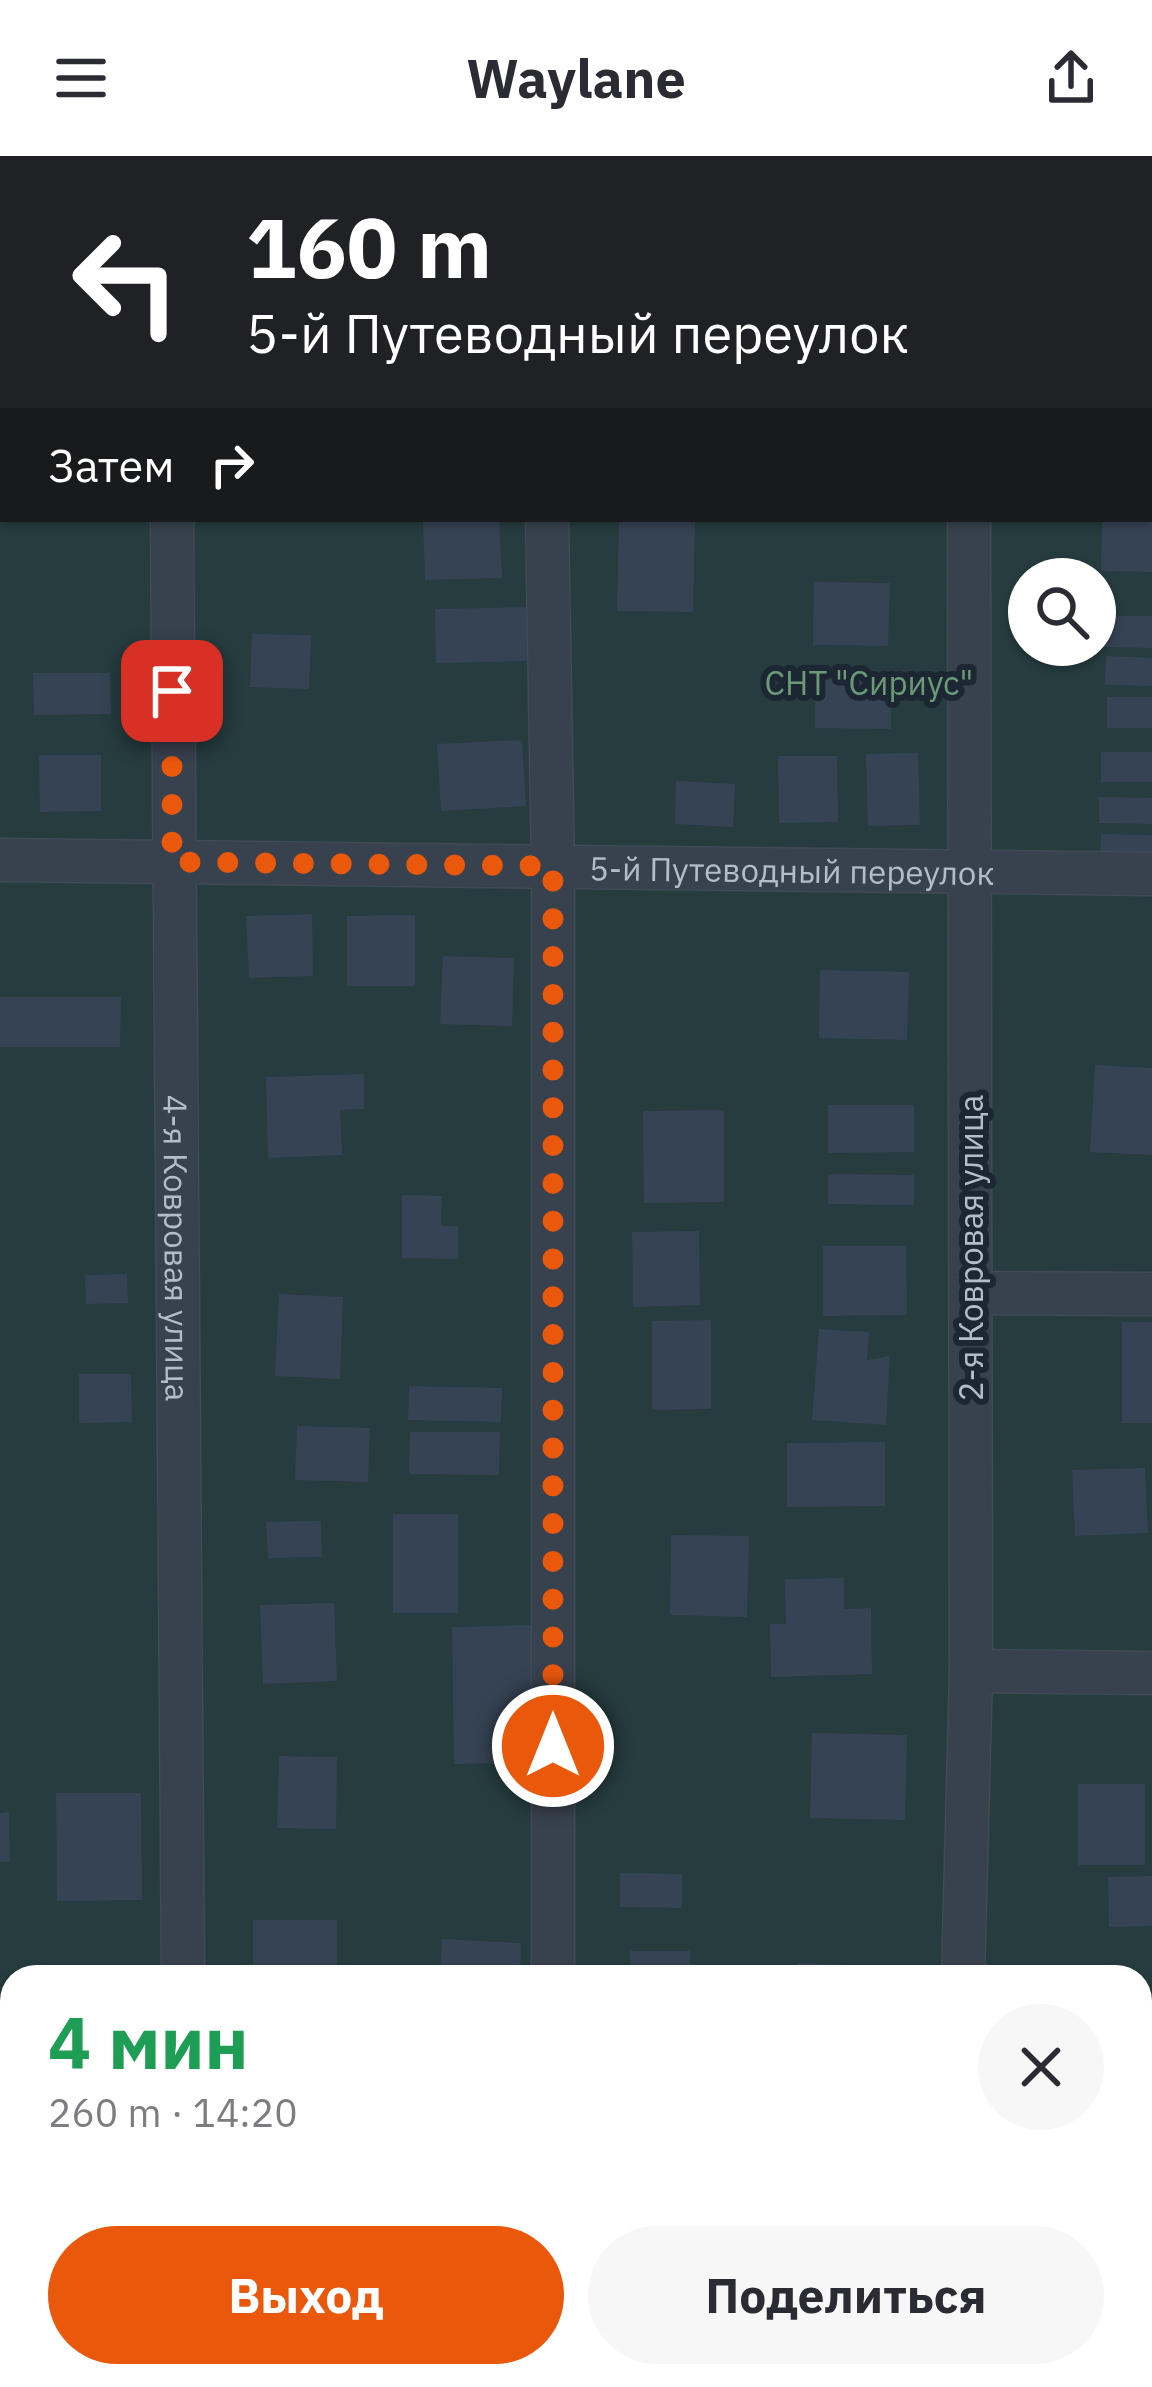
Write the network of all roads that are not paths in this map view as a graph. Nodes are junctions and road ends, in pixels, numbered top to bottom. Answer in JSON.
{"nodes":[{"id":1,"x":172,"y":522,"type":"edge"},
{"id":2,"x":547,"y":522,"type":"edge"},
{"id":3,"x":970,"y":522,"type":"edge"},
{"id":4,"x":0,"y":860,"type":"edge"},
{"id":5,"x":172,"y":862,"type":"junction"},
{"id":6,"x":553,"y":866,"type":"junction"},
{"id":7,"x":970,"y":871,"type":"junction"},
{"id":8,"x":1152,"y":874,"type":"edge"},
{"id":9,"x":970,"y":1293,"type":"junction"},
{"id":10,"x":1152,"y":1294,"type":"edge"},
{"id":11,"x":970,"y":1671,"type":"junction"},
{"id":12,"x":1152,"y":1673,"type":"edge"},
{"id":13,"x":183,"y":1965,"type":"edge"},
{"id":14,"x":553,"y":1965,"type":"edge"},
{"id":15,"x":963,"y":1965,"type":"edge"}],
"edges":[{"from":1,"to":5,"type":"street","name":"4-я Ковровая улица"},
{"from":2,"to":6,"type":"street"},
{"from":3,"to":7,"type":"street","name":"2-я Ковровая улица"},
{"from":4,"to":5,"type":"street","name":"5-й Путеводный переулок"},
{"from":5,"to":6,"type":"street","name":"5-й Путеводный переулок"},
{"from":5,"to":13,"type":"street","name":"4-я Ковровая улица"},
{"from":6,"to":7,"type":"street","name":"5-й Путеводный переулок"},
{"from":6,"to":14,"type":"street"},
{"from":7,"to":8,"type":"street","name":"5-й Путеводный переулок"},
{"from":7,"to":9,"type":"street","name":"2-я Ковровая улица"},
{"from":9,"to":10,"type":"street"},
{"from":9,"to":11,"type":"street","name":"2-я Ковровая улица"},
{"from":11,"to":12,"type":"street"},
{"from":11,"to":15,"type":"street","name":"2-я Ковровая улица"}]}
